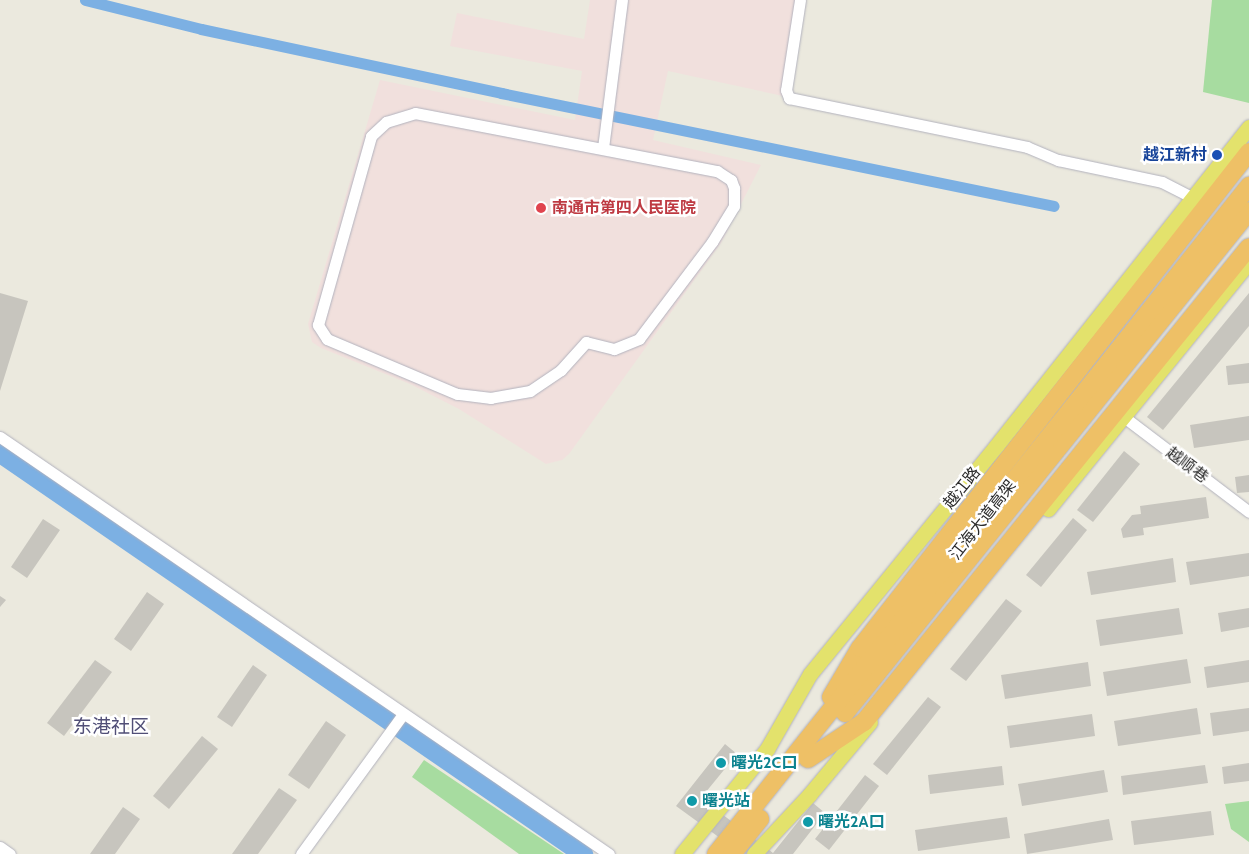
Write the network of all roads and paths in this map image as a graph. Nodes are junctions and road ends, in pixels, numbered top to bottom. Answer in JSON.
{"nodes":[{"id":1,"x":622,"y":0,"type":"edge"},
{"id":2,"x":800,"y":0,"type":"edge"},
{"id":3,"x":1249,"y":127,"type":"edge"},
{"id":4,"x":603,"y":148,"type":"junction"},
{"id":5,"x":1249,"y":152,"type":"edge"},
{"id":6,"x":1249,"y":186,"type":"edge"},
{"id":7,"x":1194,"y":198,"type":"junction"},
{"id":8,"x":1249,"y":211,"type":"edge"},
{"id":9,"x":1249,"y":247,"type":"edge"},
{"id":10,"x":1249,"y":262,"type":"edge"},
{"id":11,"x":1124,"y":417,"type":"junction"},
{"id":12,"x":0,"y":437,"type":"edge"},
{"id":13,"x":1249,"y":512,"type":"edge"},
{"id":14,"x":402,"y":714,"type":"junction"},
{"id":15,"x":803,"y":756,"type":"junction"},
{"id":16,"x":0,"y":847,"type":"edge"},
{"id":17,"x":10,"y":854,"type":"edge"},
{"id":18,"x":301,"y":854,"type":"edge"},
{"id":19,"x":609,"y":854,"type":"edge"},
{"id":20,"x":682,"y":854,"type":"edge"},
{"id":21,"x":716,"y":854,"type":"edge"},
{"id":22,"x":732,"y":854,"type":"edge"},
{"id":23,"x":754,"y":854,"type":"edge"}],
"edges":[{"from":1,"to":4,"type":"street"},
{"from":2,"to":7,"type":"street"},
{"from":3,"to":7,"type":"main road","name":"越江路"},
{"from":4,"to":4,"type":"street"},
{"from":5,"to":15,"type":"highway"},
{"from":6,"to":15,"type":"highway","name":"江海大道高架"},
{"from":7,"to":20,"type":"main road","name":"越江路"},
{"from":8,"to":15,"type":"highway","name":"江海大道高架"},
{"from":9,"to":15,"type":"highway"},
{"from":10,"to":11,"type":"main road"},
{"from":11,"to":13,"type":"street","name":"越顺巷"},
{"from":11,"to":23,"type":"main road"},
{"from":12,"to":14,"type":"street"},
{"from":14,"to":18,"type":"street"},
{"from":14,"to":19,"type":"street"},
{"from":15,"to":21,"type":"highway","name":"江海大道高架"},
{"from":15,"to":22,"type":"highway","name":"江海大道高架"},
{"from":16,"to":17,"type":"street"}]}
